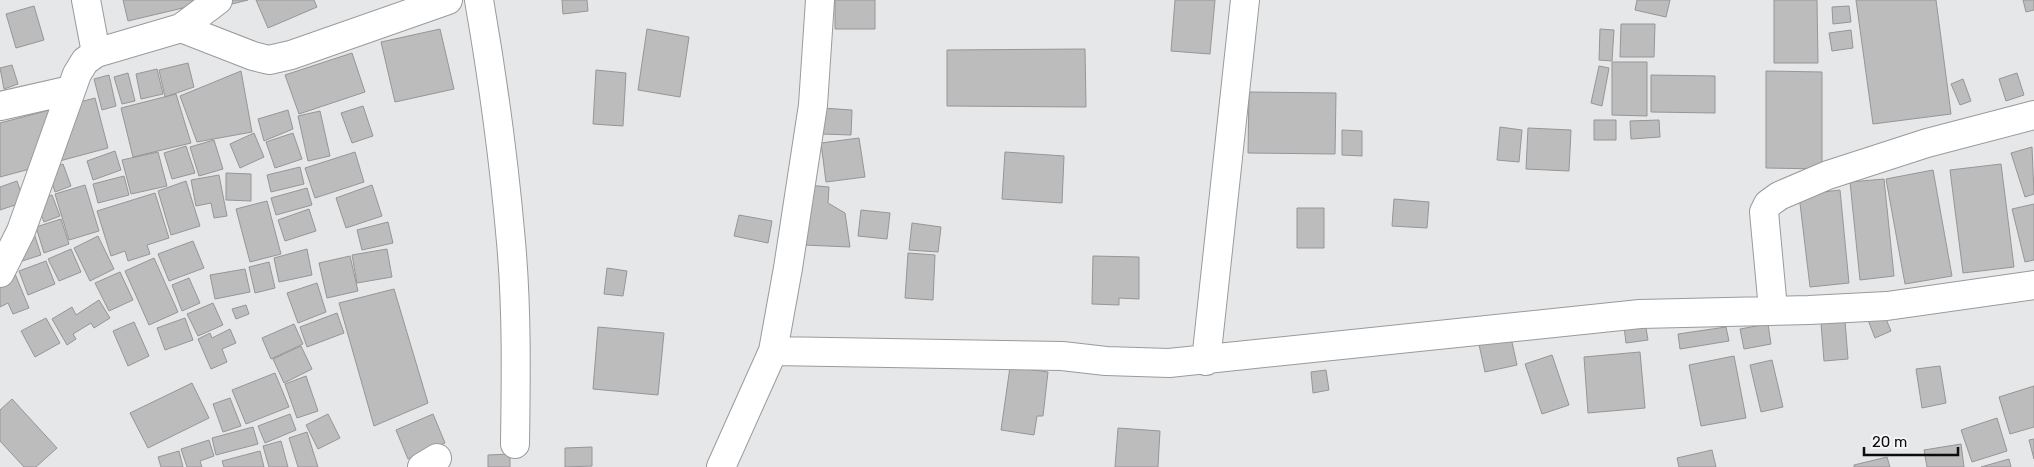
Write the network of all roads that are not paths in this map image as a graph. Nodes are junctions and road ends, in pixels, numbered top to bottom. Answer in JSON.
{"nodes":[{"id":1,"x":86,"y":0,"type":"edge"},
{"id":2,"x":218,"y":0,"type":"edge"},
{"id":3,"x":448,"y":0,"type":"edge"},
{"id":4,"x":479,"y":0,"type":"edge"},
{"id":5,"x":820,"y":0,"type":"edge"},
{"id":6,"x":1245,"y":0,"type":"edge"},
{"id":7,"x":181,"y":28,"type":"junction"},
{"id":8,"x":96,"y":53,"type":"junction"},
{"id":9,"x":71,"y":90,"type":"junction"},
{"id":10,"x":0,"y":106,"type":"edge"},
{"id":11,"x":2034,"y":116,"type":"edge"},
{"id":12,"x":0,"y":273,"type":"edge"},
{"id":13,"x":2034,"y":285,"type":"edge"},
{"id":14,"x":1773,"y":309,"type":"junction"},
{"id":15,"x":773,"y":351,"type":"junction"},
{"id":16,"x":1206,"y":361,"type":"junction"},
{"id":17,"x":515,"y":444,"type":"dead end"},
{"id":18,"x":721,"y":467,"type":"edge"}],
"edges":[{"from":1,"to":8,"type":"street"},
{"from":2,"to":7,"type":"street"},
{"from":3,"to":7,"type":"street"},
{"from":4,"to":17,"type":"street"},
{"from":5,"to":15,"type":"street"},
{"from":6,"to":16,"type":"street"},
{"from":7,"to":8,"type":"street"},
{"from":8,"to":9,"type":"street"},
{"from":9,"to":10,"type":"street"},
{"from":9,"to":12,"type":"street"},
{"from":11,"to":14,"type":"street"},
{"from":13,"to":14,"type":"street"},
{"from":14,"to":16,"type":"street"},
{"from":15,"to":16,"type":"street"},
{"from":15,"to":18,"type":"street"}]}
